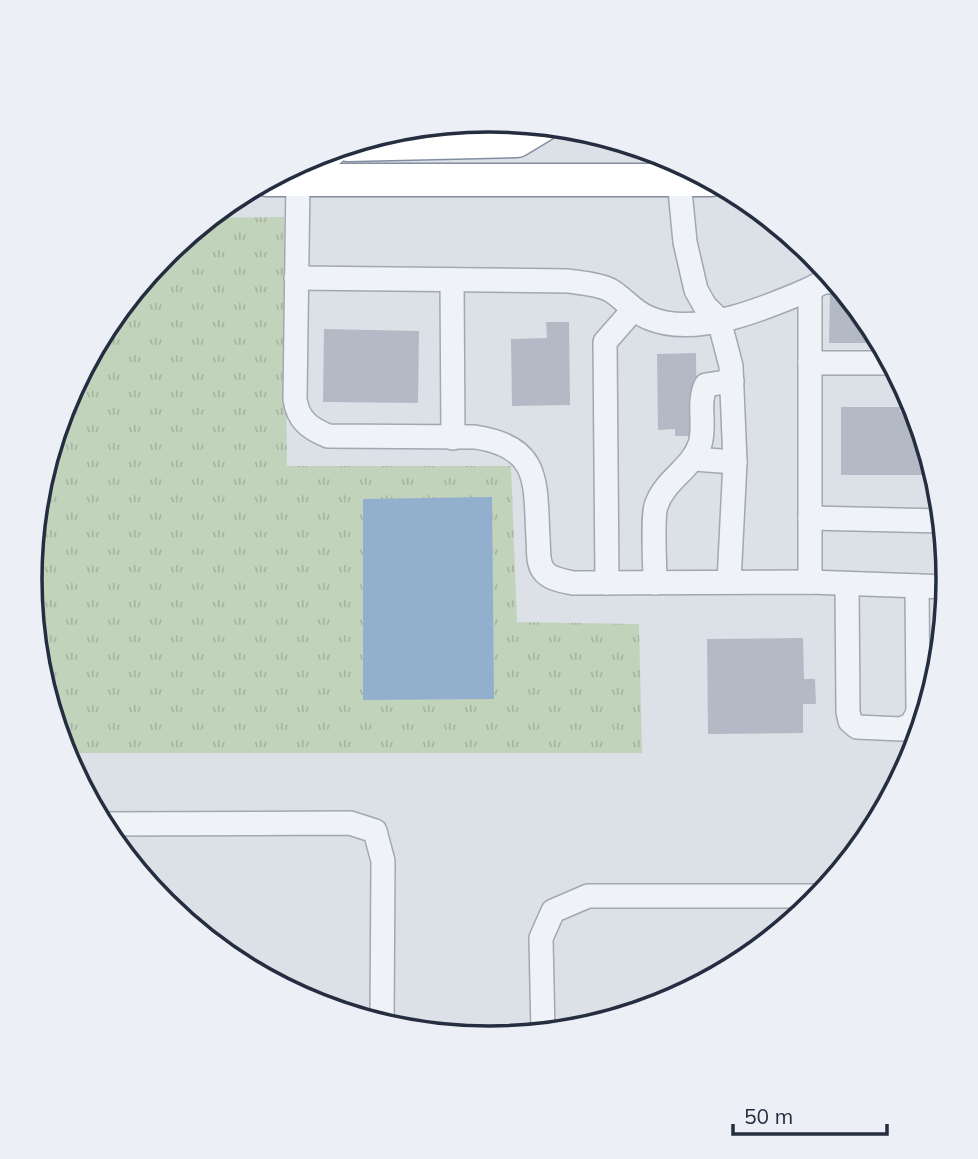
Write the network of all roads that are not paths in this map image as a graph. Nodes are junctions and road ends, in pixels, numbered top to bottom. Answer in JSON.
{"nodes":[{"id":1,"x":528,"y":134,"type":"edge"},
{"id":2,"x":389,"y":144,"type":"edge"},
{"id":3,"x":289,"y":180,"type":"edge"},
{"id":4,"x":679,"y":180,"type":"junction"},
{"id":5,"x":689,"y":180,"type":"edge"},
{"id":6,"x":283,"y":183,"type":"edge"},
{"id":7,"x":296,"y":278,"type":"junction"},
{"id":8,"x":452,"y":280,"type":"junction"},
{"id":9,"x":823,"y":282,"type":"edge"},
{"id":10,"x":810,"y":289,"type":"junction"},
{"id":11,"x":633,"y":310,"type":"junction"},
{"id":12,"x":719,"y":320,"type":"junction"},
{"id":13,"x":810,"y":363,"type":"junction"},
{"id":14,"x":880,"y":363,"type":"edge"},
{"id":15,"x":732,"y":381,"type":"junction"},
{"id":16,"x":453,"y":438,"type":"junction"},
{"id":17,"x":694,"y":459,"type":"junction"},
{"id":18,"x":735,"y":462,"type":"junction"},
{"id":19,"x":810,"y":518,"type":"junction"},
{"id":20,"x":932,"y":521,"type":"edge"},
{"id":21,"x":729,"y":582,"type":"junction"},
{"id":22,"x":810,"y":582,"type":"junction"},
{"id":23,"x":607,"y":583,"type":"junction"},
{"id":24,"x":655,"y":583,"type":"junction"},
{"id":25,"x":847,"y":585,"type":"junction"},
{"id":26,"x":917,"y":586,"type":"junction"},
{"id":27,"x":936,"y":587,"type":"edge"},
{"id":28,"x":918,"y":705,"type":"edge"},
{"id":29,"x":912,"y":724,"type":"edge"},
{"id":30,"x":115,"y":824,"type":"edge"},
{"id":31,"x":805,"y":896,"type":"edge"},
{"id":32,"x":382,"y":1013,"type":"edge"},
{"id":33,"x":543,"y":1023,"type":"edge"}],
"edges":[{"from":1,"to":2,"type":"highway"},
{"from":3,"to":4,"type":"highway"},
{"from":4,"to":5,"type":"highway"},
{"from":4,"to":12,"type":"street"},
{"from":6,"to":7,"type":"street"},
{"from":7,"to":8,"type":"street"},
{"from":7,"to":16,"type":"street"},
{"from":8,"to":11,"type":"street"},
{"from":8,"to":16,"type":"street"},
{"from":9,"to":10,"type":"street"},
{"from":10,"to":12,"type":"street"},
{"from":10,"to":13,"type":"street"},
{"from":11,"to":12,"type":"street"},
{"from":11,"to":23,"type":"street"},
{"from":12,"to":15,"type":"street"},
{"from":13,"to":14,"type":"street"},
{"from":13,"to":19,"type":"street"},
{"from":15,"to":17,"type":"street"},
{"from":15,"to":18,"type":"street"},
{"from":16,"to":23,"type":"street"},
{"from":17,"to":18,"type":"street"},
{"from":17,"to":24,"type":"street"},
{"from":18,"to":21,"type":"street"},
{"from":19,"to":20,"type":"street"},
{"from":19,"to":22,"type":"street"},
{"from":21,"to":22,"type":"street"},
{"from":21,"to":24,"type":"street"},
{"from":22,"to":25,"type":"street"},
{"from":23,"to":24,"type":"street"},
{"from":25,"to":26,"type":"street"},
{"from":25,"to":29,"type":"street"},
{"from":26,"to":27,"type":"street"},
{"from":26,"to":28,"type":"street"},
{"from":30,"to":32,"type":"street"},
{"from":31,"to":33,"type":"street"}]}
